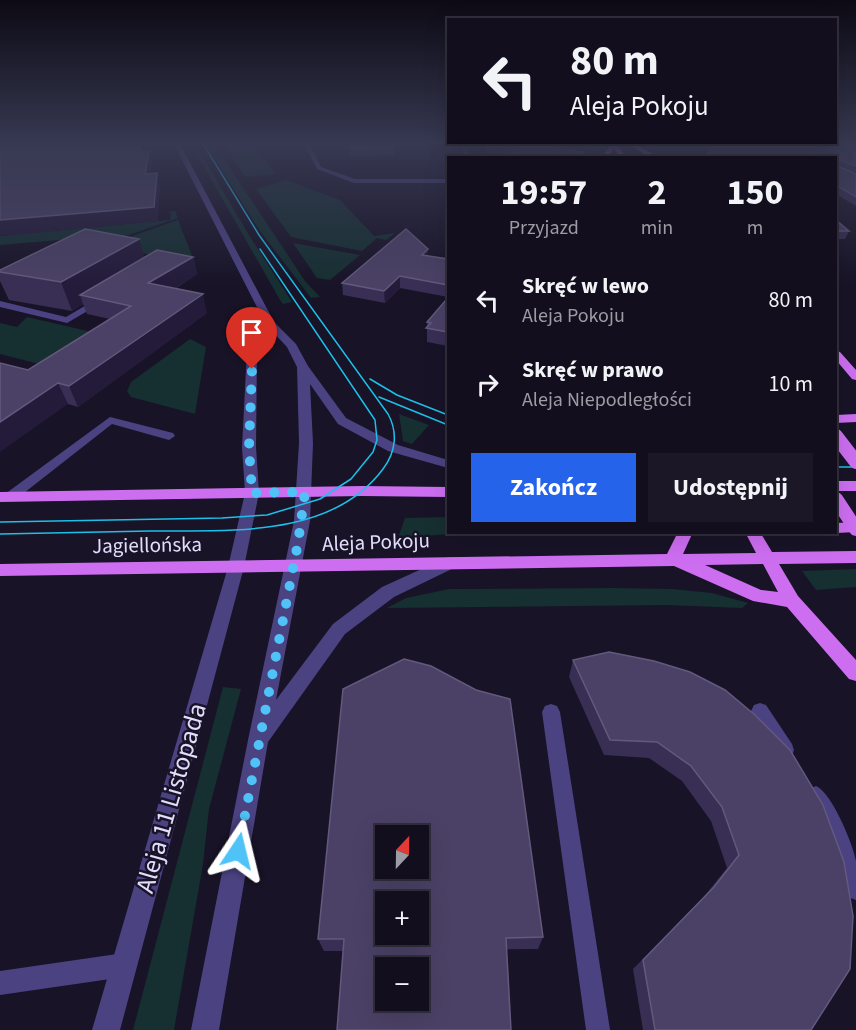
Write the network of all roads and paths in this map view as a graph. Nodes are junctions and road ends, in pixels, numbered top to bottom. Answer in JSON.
{"nodes":[{"id":1,"x":202,"y":190,"type":"edge"},
{"id":2,"x":105,"y":297,"type":"edge"},
{"id":3,"x":0,"y":303,"type":"edge"},
{"id":4,"x":270,"y":323,"type":"junction"},
{"id":5,"x":837,"y":355,"type":"edge"},
{"id":6,"x":303,"y":368,"type":"junction"},
{"id":7,"x":856,"y":377,"type":"edge"},
{"id":8,"x":856,"y":418,"type":"edge"},
{"id":9,"x":837,"y":419,"type":"edge"},
{"id":10,"x":169,"y":436,"type":"dead end"},
{"id":11,"x":837,"y":437,"type":"edge"},
{"id":12,"x":856,"y":462,"type":"edge"},
{"id":13,"x":447,"y":464,"type":"edge"},
{"id":14,"x":837,"y":486,"type":"edge"},
{"id":15,"x":856,"y":486,"type":"edge"},
{"id":16,"x":305,"y":492,"type":"junction"},
{"id":17,"x":447,"y":492,"type":"edge"},
{"id":18,"x":252,"y":493,"type":"junction"},
{"id":19,"x":5,"y":497,"type":"edge"},
{"id":20,"x":837,"y":500,"type":"edge"},
{"id":21,"x":837,"y":528,"type":"edge"},
{"id":22,"x":856,"y":528,"type":"edge"},
{"id":23,"x":685,"y":534,"type":"edge"},
{"id":24,"x":753,"y":534,"type":"edge"},
{"id":25,"x":856,"y":557,"type":"edge"},
{"id":26,"x":674,"y":558,"type":"junction"},
{"id":27,"x":767,"y":559,"type":"junction"},
{"id":28,"x":454,"y":561,"type":"junction"},
{"id":29,"x":294,"y":565,"type":"junction"},
{"id":30,"x":236,"y":567,"type":"junction"},
{"id":31,"x":0,"y":570,"type":"edge"},
{"id":32,"x":792,"y":601,"type":"junction"},
{"id":33,"x":856,"y":673,"type":"edge"},
{"id":34,"x":760,"y":711,"type":"dead end"},
{"id":35,"x":551,"y":712,"type":"dead end"},
{"id":36,"x":258,"y":740,"type":"junction"},
{"id":37,"x":856,"y":889,"type":"edge"},
{"id":38,"x":124,"y":965,"type":"junction"},
{"id":39,"x":0,"y":983,"type":"edge"},
{"id":40,"x":106,"y":1030,"type":"edge"},
{"id":41,"x":205,"y":1030,"type":"edge"},
{"id":42,"x":598,"y":1030,"type":"edge"}],
"edges":[{"from":1,"to":4,"type":"street"},
{"from":2,"to":3,"type":"lane"},
{"from":4,"to":6,"type":"street"},
{"from":4,"to":18,"type":"street","name":"Aleja 11 Listopada"},
{"from":5,"to":7,"type":"main road"},
{"from":6,"to":13,"type":"street"},
{"from":6,"to":16,"type":"street"},
{"from":8,"to":9,"type":"main road"},
{"from":10,"to":19,"type":"lane"},
{"from":11,"to":12,"type":"main road","bridge":true},
{"from":14,"to":15,"type":"main road"},
{"from":16,"to":17,"type":"main road"},
{"from":16,"to":18,"type":"main road"},
{"from":16,"to":29,"type":"street"},
{"from":18,"to":19,"type":"main road"},
{"from":18,"to":30,"type":"street","name":"Aleja 11 Listopada"},
{"from":20,"to":22,"type":"main road","bridge":true},
{"from":21,"to":22,"type":"main road"},
{"from":23,"to":26,"type":"main road"},
{"from":24,"to":27,"type":"main road"},
{"from":25,"to":27,"type":"main road","name":"Aleja Pokoju"},
{"from":26,"to":27,"type":"main road","name":"Aleja Pokoju"},
{"from":26,"to":28,"type":"main road","name":"Aleja Pokoju"},
{"from":26,"to":32,"type":"main road"},
{"from":27,"to":32,"type":"main road"},
{"from":28,"to":29,"type":"main road","name":"Aleja Pokoju"},
{"from":28,"to":36,"type":"street"},
{"from":29,"to":30,"type":"main road","name":"Jagiellońska"},
{"from":29,"to":36,"type":"street"},
{"from":30,"to":31,"type":"main road","name":"Jagiellońska"},
{"from":30,"to":38,"type":"street","name":"Aleja 11 Listopada"},
{"from":32,"to":33,"type":"main road"},
{"from":34,"to":37,"type":"lane"},
{"from":35,"to":42,"type":"lane"},
{"from":36,"to":41,"type":"street"},
{"from":38,"to":39,"type":"lane"},
{"from":38,"to":40,"type":"street","name":"Aleja 11 Listopada"}]}
